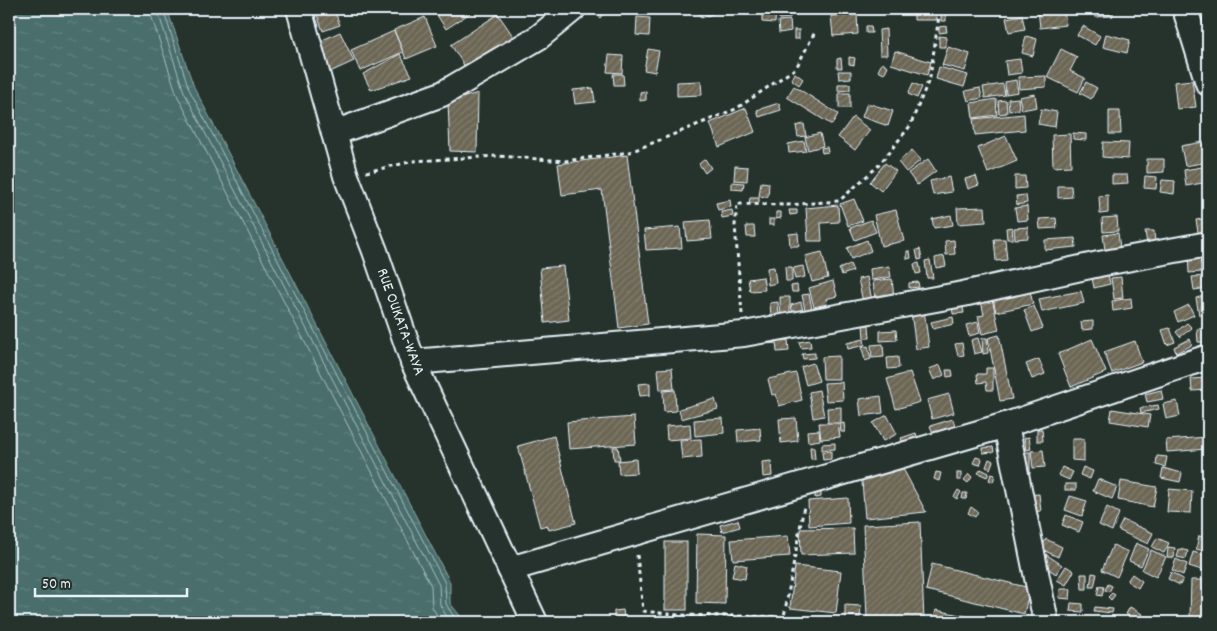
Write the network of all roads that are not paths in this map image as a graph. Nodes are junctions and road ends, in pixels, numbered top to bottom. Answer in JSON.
{"nodes":[{"id":1,"x":299,"y":9,"type":"edge"},
{"id":2,"x":573,"y":9,"type":"edge"},
{"id":3,"x":1184,"y":9,"type":"edge"},
{"id":4,"x":1208,"y":82,"type":"edge"},
{"id":5,"x":334,"y":132,"type":"junction"},
{"id":6,"x":1208,"y":244,"type":"edge"},
{"id":7,"x":1208,"y":357,"type":"edge"},
{"id":8,"x":413,"y":362,"type":"junction"},
{"id":9,"x":1006,"y":425,"type":"junction"},
{"id":10,"x":510,"y":568,"type":"junction"},
{"id":11,"x":535,"y":622,"type":"edge"},
{"id":12,"x":1046,"y":622,"type":"edge"}],
"edges":[{"from":1,"to":5,"type":"street","name":"RUE OUKATA-WAYA"},
{"from":2,"to":5,"type":"street"},
{"from":3,"to":4,"type":"street"},
{"from":5,"to":8,"type":"street","name":"RUE OUKATA-WAYA"},
{"from":6,"to":8,"type":"street"},
{"from":7,"to":9,"type":"street"},
{"from":8,"to":10,"type":"street","name":"RUE OUKATA-WAYA"},
{"from":9,"to":10,"type":"street"},
{"from":9,"to":12,"type":"street"},
{"from":10,"to":11,"type":"street","name":"RUE OUKATA-WAYA"}]}
